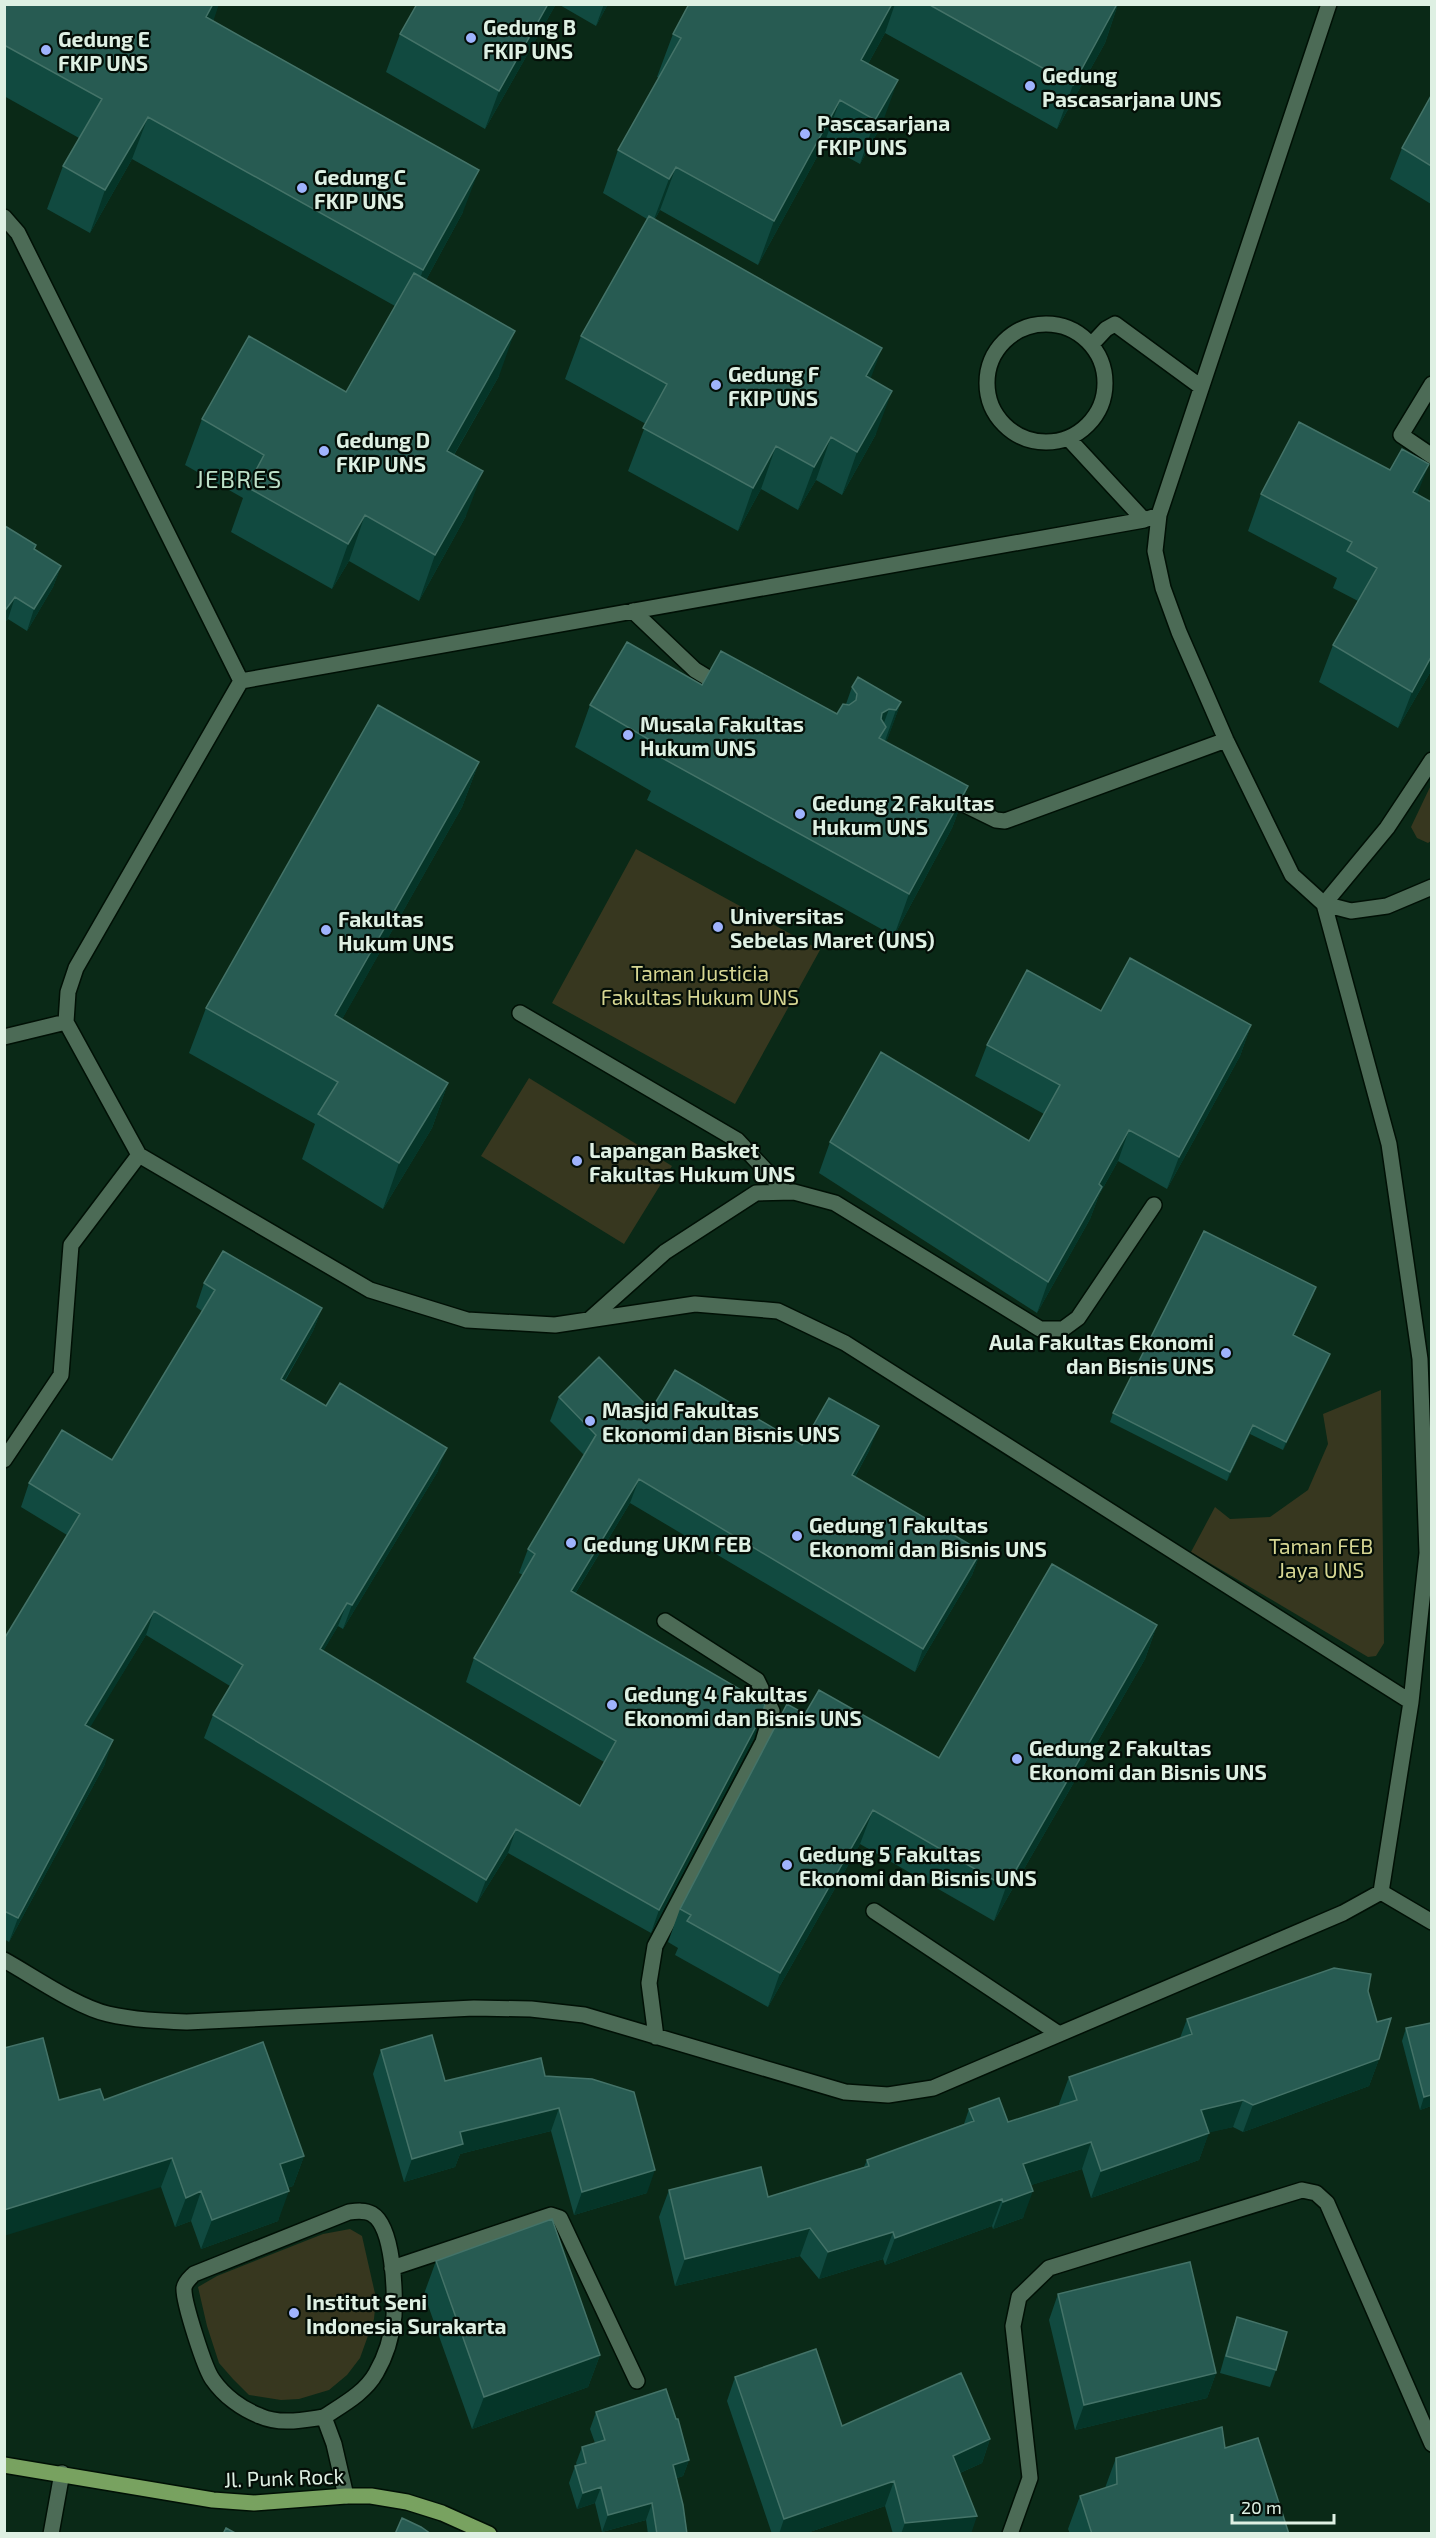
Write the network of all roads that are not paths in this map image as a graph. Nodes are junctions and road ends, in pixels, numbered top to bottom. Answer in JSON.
{"nodes":[{"id":1,"x":1329,"y":4,"type":"edge"},
{"id":2,"x":4,"y":217,"type":"edge"},
{"id":3,"x":1092,"y":344,"type":"junction"},
{"id":4,"x":1431,"y":384,"type":"edge"},
{"id":5,"x":1201,"y":387,"type":"junction"},
{"id":6,"x":1068,"y":438,"type":"junction"},
{"id":7,"x":1431,"y":456,"type":"edge"},
{"id":8,"x":1151,"y":518,"type":"junction"},
{"id":9,"x":633,"y":611,"type":"junction"},
{"id":10,"x":241,"y":681,"type":"junction"},
{"id":11,"x":742,"y":696,"type":"edge"},
{"id":12,"x":1226,"y":740,"type":"junction"},
{"id":13,"x":1431,"y":760,"type":"edge"},
{"id":14,"x":926,"y":785,"type":"edge"},
{"id":15,"x":1431,"y":888,"type":"edge"},
{"id":16,"x":1324,"y":904,"type":"junction"},
{"id":17,"x":520,"y":1013,"type":"dead end"},
{"id":18,"x":66,"y":1022,"type":"junction"},
{"id":19,"x":4,"y":1037,"type":"edge"},
{"id":20,"x":139,"y":1155,"type":"junction"},
{"id":21,"x":786,"y":1192,"type":"junction"},
{"id":22,"x":1154,"y":1205,"type":"dead end"},
{"id":23,"x":589,"y":1320,"type":"junction"},
{"id":24,"x":4,"y":1460,"type":"edge"},
{"id":25,"x":665,"y":1622,"type":"dead end"},
{"id":26,"x":1411,"y":1702,"type":"junction"},
{"id":27,"x":1381,"y":1892,"type":"junction"},
{"id":28,"x":874,"y":1911,"type":"dead end"},
{"id":29,"x":1431,"y":1922,"type":"edge"},
{"id":30,"x":4,"y":1960,"type":"edge"},
{"id":31,"x":1059,"y":2034,"type":"junction"},
{"id":32,"x":656,"y":2037,"type":"junction"},
{"id":33,"x":392,"y":2268,"type":"junction"},
{"id":34,"x":637,"y":2381,"type":"dead end"},
{"id":35,"x":324,"y":2418,"type":"junction"},
{"id":36,"x":1431,"y":2444,"type":"edge"},
{"id":37,"x":4,"y":2465,"type":"edge"},
{"id":38,"x":62,"y":2473,"type":"junction"},
{"id":39,"x":346,"y":2496,"type":"junction"},
{"id":40,"x":51,"y":2534,"type":"edge"},
{"id":41,"x":489,"y":2534,"type":"edge"},
{"id":42,"x":1010,"y":2534,"type":"edge"}],
"edges":[{"from":1,"to":5,"type":"street"},
{"from":2,"to":10,"type":"street"},
{"from":3,"to":5,"type":"street"},
{"from":3,"to":6,"type":"street"},
{"from":3,"to":6,"type":"street"},
{"from":4,"to":7,"type":"street"},
{"from":5,"to":8,"type":"street"},
{"from":6,"to":8,"type":"street"},
{"from":8,"to":9,"type":"street"},
{"from":8,"to":12,"type":"street"},
{"from":9,"to":10,"type":"street"},
{"from":9,"to":11,"type":"street"},
{"from":10,"to":18,"type":"street"},
{"from":12,"to":14,"type":"street"},
{"from":12,"to":16,"type":"street"},
{"from":13,"to":16,"type":"street"},
{"from":15,"to":16,"type":"street"},
{"from":16,"to":26,"type":"street"},
{"from":17,"to":21,"type":"street"},
{"from":18,"to":19,"type":"street"},
{"from":18,"to":20,"type":"street"},
{"from":20,"to":23,"type":"street"},
{"from":20,"to":24,"type":"street"},
{"from":21,"to":22,"type":"street"},
{"from":21,"to":23,"type":"street"},
{"from":23,"to":26,"type":"street"},
{"from":25,"to":32,"type":"street"},
{"from":26,"to":27,"type":"street"},
{"from":27,"to":29,"type":"street"},
{"from":27,"to":31,"type":"street"},
{"from":28,"to":31,"type":"street"},
{"from":30,"to":32,"type":"street"},
{"from":31,"to":32,"type":"street"},
{"from":33,"to":34,"type":"street"},
{"from":33,"to":35,"type":"street"},
{"from":33,"to":35,"type":"street"},
{"from":35,"to":39,"type":"street"},
{"from":36,"to":42,"type":"street"},
{"from":37,"to":38,"type":"main road","name":"Jl. Punk Rock"},
{"from":38,"to":39,"type":"main road","name":"Jl. Punk Rock"},
{"from":38,"to":40,"type":"street"},
{"from":39,"to":41,"type":"main road","name":"Jl. Punk Rock"}]}
